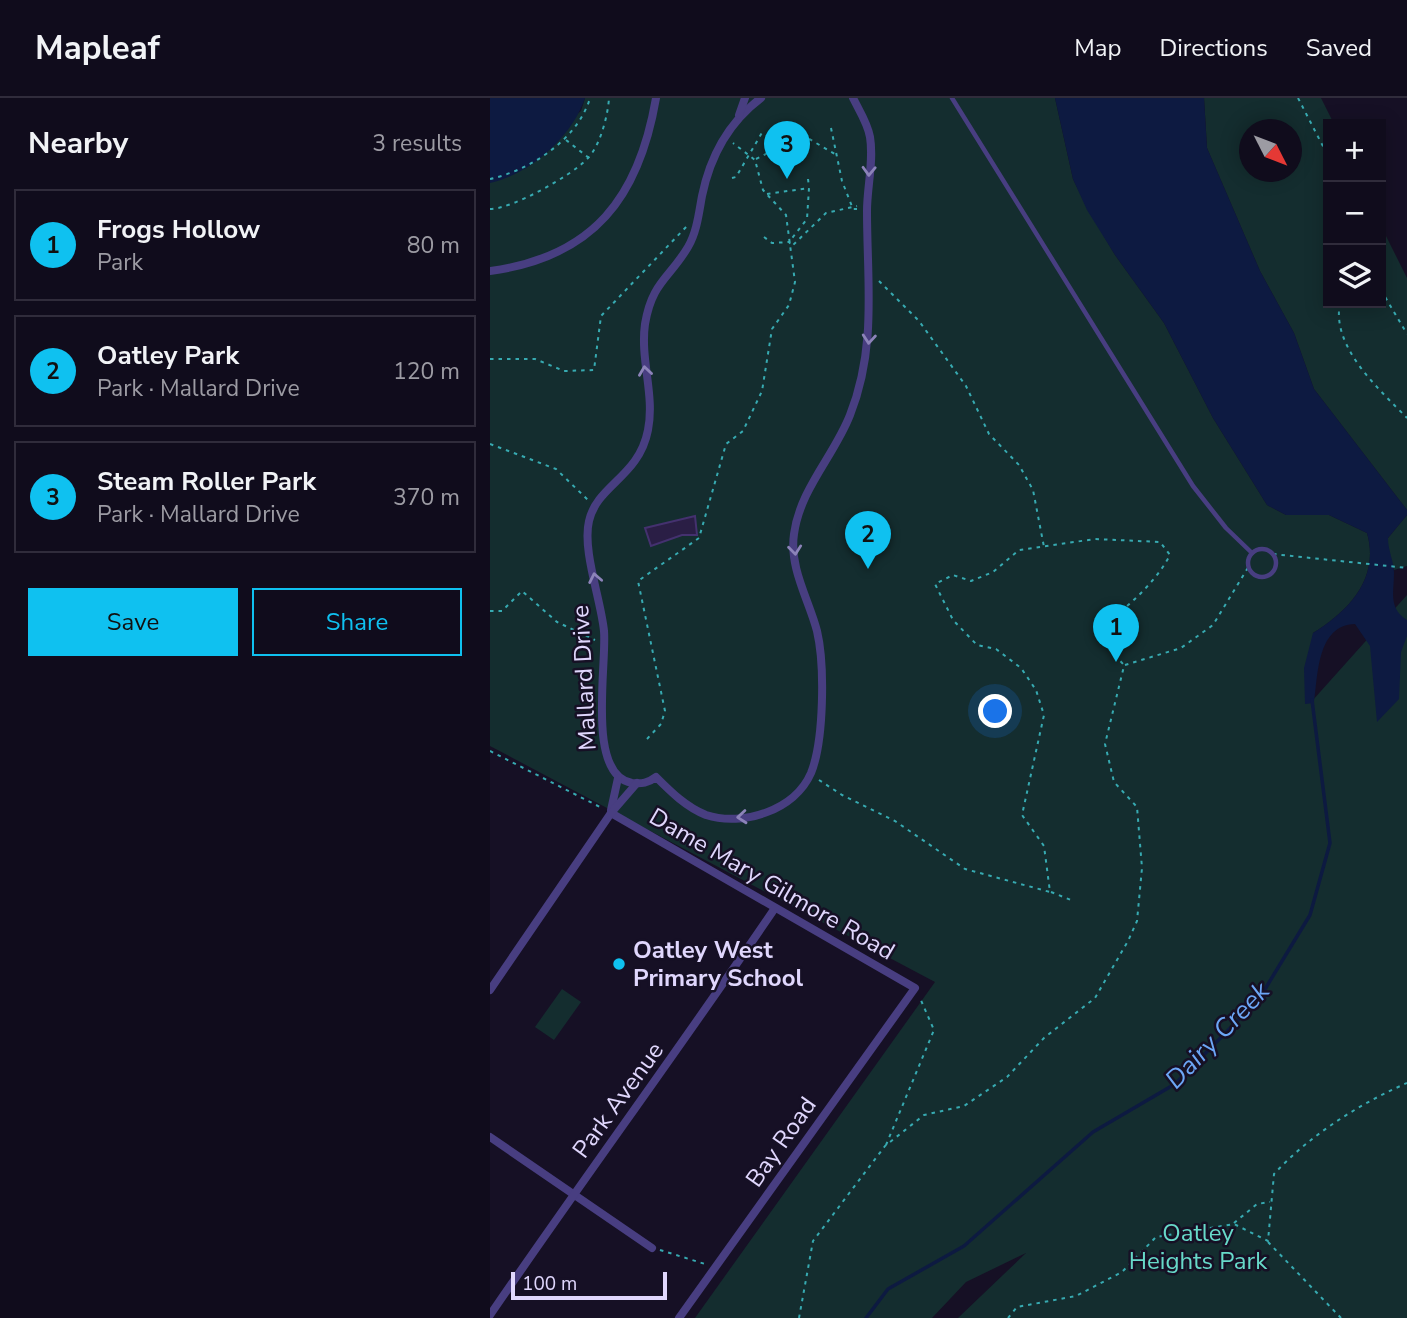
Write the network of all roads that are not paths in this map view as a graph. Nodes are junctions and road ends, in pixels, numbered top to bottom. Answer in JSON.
{"nodes":[{"id":1,"x":656,"y":98,"type":"edge"},
{"id":2,"x":745,"y":98,"type":"edge"},
{"id":3,"x":761,"y":98,"type":"edge"},
{"id":4,"x":847,"y":98,"type":"edge"},
{"id":5,"x":952,"y":98,"type":"edge"},
{"id":6,"x":855,"y":102,"type":"edge"},
{"id":7,"x":736,"y":121,"type":"junction"},
{"id":8,"x":490,"y":271,"type":"edge"},
{"id":9,"x":1252,"y":553,"type":"junction"},
{"id":10,"x":618,"y":778,"type":"junction"},
{"id":11,"x":637,"y":783,"type":"junction"},
{"id":12,"x":611,"y":813,"type":"junction"},
{"id":13,"x":775,"y":908,"type":"junction"},
{"id":14,"x":915,"y":988,"type":"joint"},
{"id":15,"x":490,"y":990,"type":"edge"},
{"id":16,"x":490,"y":1137,"type":"edge"},
{"id":17,"x":573,"y":1194,"type":"junction"},
{"id":18,"x":652,"y":1248,"type":"road end"},
{"id":19,"x":490,"y":1315,"type":"edge"},
{"id":20,"x":679,"y":1318,"type":"edge"}],
"edges":[{"from":1,"to":8,"type":"street"},
{"from":2,"to":7,"type":"street"},
{"from":3,"to":7,"type":"street"},
{"from":4,"to":6,"type":"street"},
{"from":5,"to":9,"type":"lane"},
{"from":6,"to":11,"type":"street","name":"Mallard Drive","one_way":true},
{"from":10,"to":7,"type":"street","name":"Mallard Drive","one_way":true},
{"from":9,"to":9,"type":"lane"},
{"from":10,"to":11,"type":"street","name":"Mallard Drive"},
{"from":10,"to":12,"type":"street","name":"Mallard Drive"},
{"from":11,"to":12,"type":"street"},
{"from":12,"to":13,"type":"street","name":"Dame Mary Gilmore Road"},
{"from":12,"to":15,"type":"street"},
{"from":13,"to":14,"type":"street","name":"Dame Mary Gilmore Road"},
{"from":13,"to":17,"type":"street","name":"Park Avenue"},
{"from":14,"to":20,"type":"street","name":"Bay Road"},
{"from":16,"to":17,"type":"street"},
{"from":17,"to":18,"type":"street"},
{"from":17,"to":19,"type":"street","name":"Park Avenue"}]}
